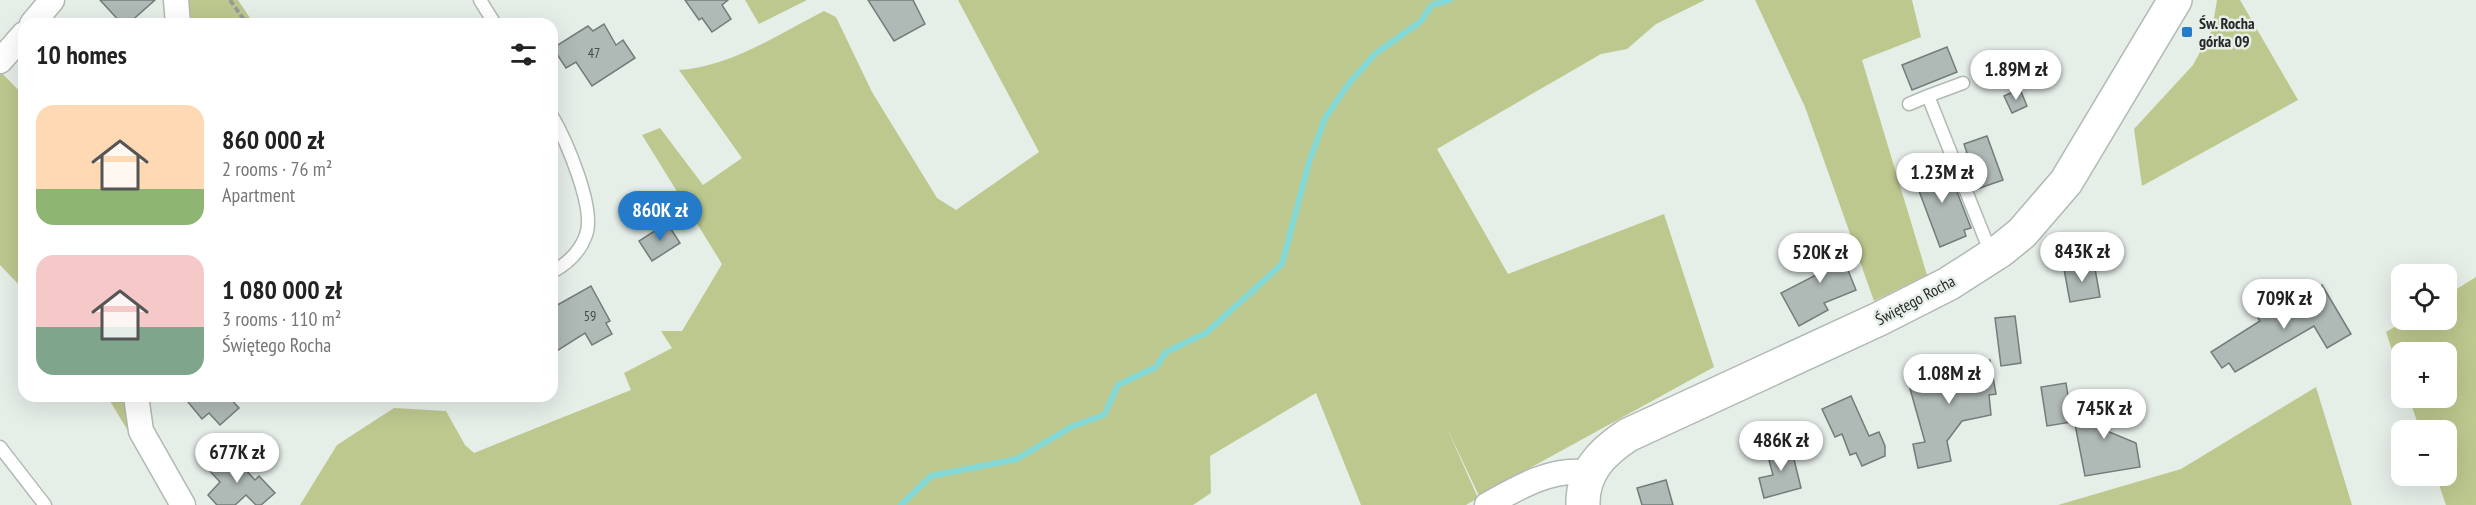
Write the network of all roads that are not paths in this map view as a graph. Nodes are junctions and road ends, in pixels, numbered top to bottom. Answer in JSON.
{"nodes":[{"id":1,"x":52,"y":0,"type":"edge"},
{"id":2,"x":176,"y":0,"type":"edge"},
{"id":3,"x":480,"y":0,"type":"edge"},
{"id":4,"x":2175,"y":0,"type":"edge"},
{"id":5,"x":37,"y":18,"type":"edge"},
{"id":6,"x":178,"y":18,"type":"edge"},
{"id":7,"x":491,"y":18,"type":"edge"},
{"id":8,"x":18,"y":41,"type":"edge"},
{"id":9,"x":0,"y":61,"type":"edge"},
{"id":10,"x":1963,"y":83,"type":"dead end"},
{"id":11,"x":1928,"y":96,"type":"junction"},
{"id":12,"x":1909,"y":104,"type":"dead end"},
{"id":13,"x":558,"y":127,"type":"edge"},
{"id":14,"x":1992,"y":257,"type":"junction"},
{"id":15,"x":558,"y":269,"type":"edge"},
{"id":16,"x":137,"y":402,"type":"edge"},
{"id":17,"x":0,"y":447,"type":"edge"},
{"id":18,"x":1589,"y":474,"type":"junction"},
{"id":19,"x":45,"y":505,"type":"edge"},
{"id":20,"x":183,"y":505,"type":"edge"},
{"id":21,"x":1487,"y":505,"type":"edge"},
{"id":22,"x":1582,"y":505,"type":"edge"}],
"edges":[{"from":1,"to":5,"type":"street"},
{"from":2,"to":6,"type":"street"},
{"from":3,"to":7,"type":"lane"},
{"from":4,"to":14,"type":"street","name":"Świętego Rocha"},
{"from":8,"to":9,"type":"street"},
{"from":10,"to":11,"type":"lane"},
{"from":11,"to":12,"type":"lane"},
{"from":11,"to":14,"type":"lane"},
{"from":13,"to":15,"type":"lane"},
{"from":14,"to":18,"type":"street","name":"Świętego Rocha"},
{"from":16,"to":20,"type":"street"},
{"from":17,"to":19,"type":"lane"},
{"from":18,"to":21,"type":"street"},
{"from":18,"to":22,"type":"street","name":"Świętego Rocha"}]}
